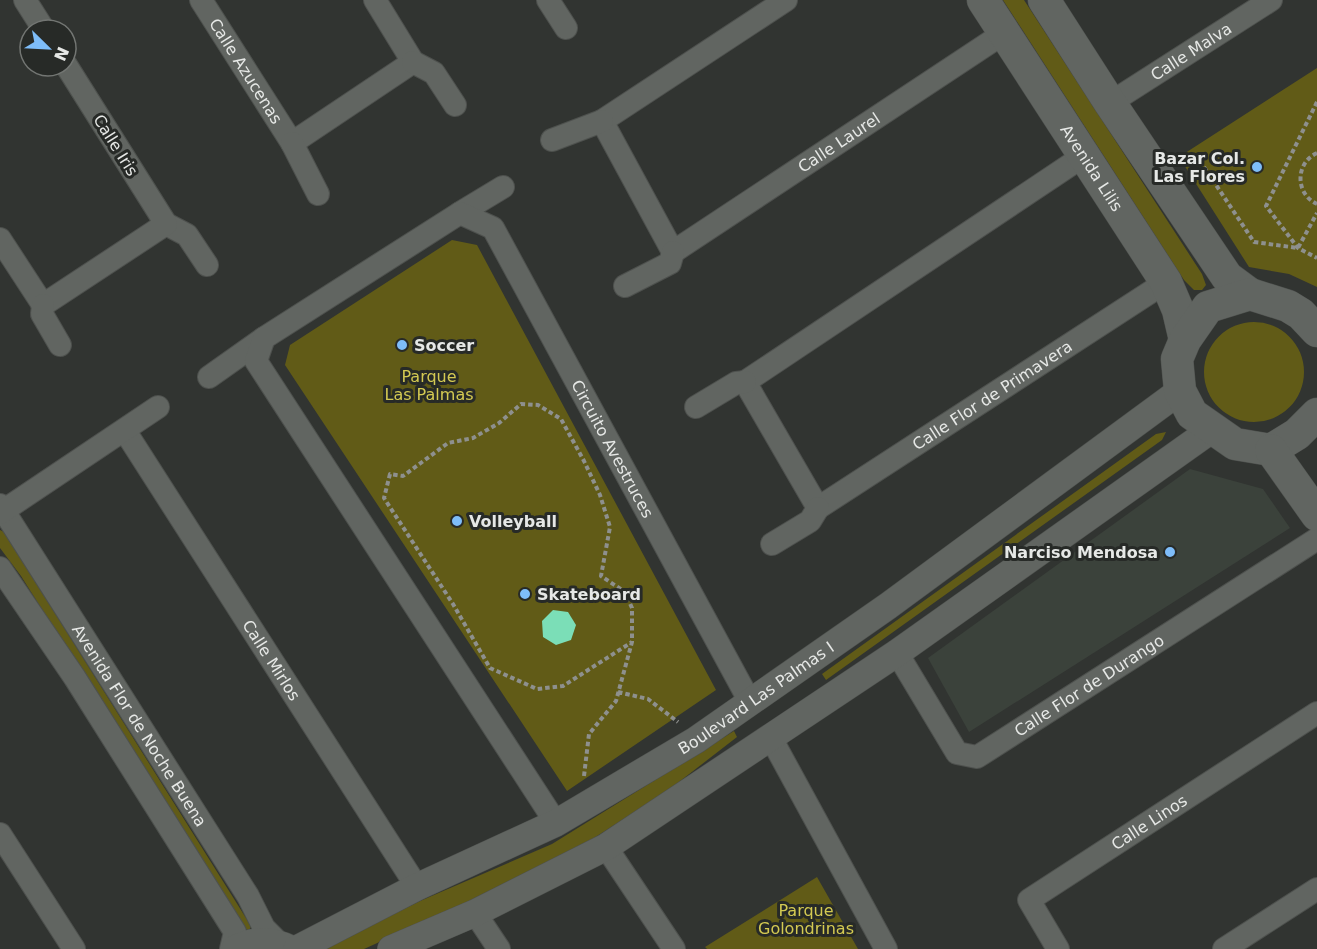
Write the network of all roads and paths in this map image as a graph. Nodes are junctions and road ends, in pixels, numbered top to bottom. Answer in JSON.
{"nodes":[{"id":1,"x":25,"y":0,"type":"edge"},
{"id":2,"x":201,"y":0,"type":"edge"},
{"id":3,"x":375,"y":0,"type":"edge"},
{"id":4,"x":548,"y":0,"type":"edge"},
{"id":5,"x":786,"y":0,"type":"edge"},
{"id":6,"x":983,"y":0,"type":"edge"},
{"id":7,"x":1044,"y":0,"type":"edge"},
{"id":8,"x":1271,"y":0,"type":"edge"},
{"id":9,"x":36,"y":18,"type":"edge"},
{"id":10,"x":566,"y":28,"type":"dead end"},
{"id":11,"x":1005,"y":33,"type":"junction"},
{"id":12,"x":413,"y":62,"type":"junction"},
{"id":13,"x":74,"y":78,"type":"edge"},
{"id":14,"x":1317,"y":102,"type":"edge"},
{"id":15,"x":1110,"y":103,"type":"junction"},
{"id":16,"x":455,"y":105,"type":"dead end"},
{"id":17,"x":602,"y":121,"type":"junction"},
{"id":18,"x":552,"y":141,"type":"dead end"},
{"id":19,"x":292,"y":143,"type":"junction"},
{"id":20,"x":1317,"y":153,"type":"edge"},
{"id":21,"x":1085,"y":155,"type":"junction"},
{"id":22,"x":1204,"y":167,"type":"dead end"},
{"id":23,"x":503,"y":186,"type":"dead end"},
{"id":24,"x":318,"y":194,"type":"dead end"},
{"id":25,"x":1317,"y":204,"type":"edge"},
{"id":26,"x":460,"y":213,"type":"junction"},
{"id":27,"x":1317,"y":213,"type":"edge"},
{"id":28,"x":166,"y":224,"type":"junction"},
{"id":29,"x":0,"y":239,"type":"edge"},
{"id":30,"x":1298,"y":248,"type":"junction"},
{"id":31,"x":674,"y":252,"type":"junction"},
{"id":32,"x":1317,"y":258,"type":"edge"},
{"id":33,"x":207,"y":265,"type":"dead end"},
{"id":34,"x":1166,"y":282,"type":"junction"},
{"id":35,"x":625,"y":286,"type":"dead end"},
{"id":36,"x":1251,"y":294,"type":"junction"},
{"id":37,"x":43,"y":305,"type":"junction"},
{"id":38,"x":1302,"y":307,"type":"edge"},
{"id":39,"x":1317,"y":331,"type":"edge"},
{"id":40,"x":264,"y":338,"type":"junction"},
{"id":41,"x":1185,"y":340,"type":"junction"},
{"id":42,"x":60,"y":345,"type":"dead end"},
{"id":43,"x":209,"y":377,"type":"dead end"},
{"id":44,"x":745,"y":381,"type":"junction"},
{"id":45,"x":1180,"y":391,"type":"junction"},
{"id":46,"x":158,"y":407,"type":"dead end"},
{"id":47,"x":696,"y":407,"type":"dead end"},
{"id":48,"x":1317,"y":414,"type":"edge"},
{"id":49,"x":1211,"y":430,"type":"junction"},
{"id":50,"x":125,"y":431,"type":"junction"},
{"id":51,"x":1271,"y":450,"type":"junction"},
{"id":52,"x":818,"y":508,"type":"junction"},
{"id":53,"x":1,"y":509,"type":"edge"},
{"id":54,"x":1317,"y":515,"type":"edge"},
{"id":55,"x":1317,"y":539,"type":"edge"},
{"id":56,"x":772,"y":544,"type":"dead end"},
{"id":57,"x":0,"y":568,"type":"edge"},
{"id":58,"x":632,"y":642,"type":"junction"},
{"id":59,"x":897,"y":652,"type":"junction"},
{"id":60,"x":778,"y":682,"type":"junction"},
{"id":61,"x":618,"y":692,"type":"junction"},
{"id":62,"x":750,"y":702,"type":"junction"},
{"id":63,"x":1317,"y":713,"type":"edge"},
{"id":64,"x":800,"y":718,"type":"junction"},
{"id":65,"x":771,"y":738,"type":"junction"},
{"id":66,"x":696,"y":740,"type":"junction"},
{"id":67,"x":580,"y":810,"type":"junction"},
{"id":68,"x":556,"y":823,"type":"junction"},
{"id":69,"x":0,"y":834,"type":"edge"},
{"id":70,"x":606,"y":847,"type":"junction"},
{"id":71,"x":417,"y":887,"type":"junction"},
{"id":72,"x":1317,"y":889,"type":"edge"},
{"id":73,"x":476,"y":914,"type":"junction"},
{"id":74,"x":289,"y":947,"type":"edge"},
{"id":75,"x":74,"y":949,"type":"edge"},
{"id":76,"x":233,"y":949,"type":"edge"},
{"id":77,"x":391,"y":949,"type":"edge"},
{"id":78,"x":499,"y":949,"type":"edge"},
{"id":79,"x":674,"y":949,"type":"edge"},
{"id":80,"x":886,"y":949,"type":"edge"},
{"id":81,"x":1058,"y":949,"type":"edge"},
{"id":82,"x":1224,"y":949,"type":"edge"}],
"edges":[{"from":1,"to":9,"type":"street"},
{"from":2,"to":19,"type":"street","name":"Calle Azucenas"},
{"from":3,"to":12,"type":"street"},
{"from":4,"to":10,"type":"street"},
{"from":5,"to":17,"type":"street"},
{"from":6,"to":11,"type":"main road","name":"Avenida Lilis"},
{"from":7,"to":15,"type":"main road"},
{"from":8,"to":15,"type":"street","name":"Calle Malva"},
{"from":11,"to":21,"type":"main road","name":"Avenida Lilis"},
{"from":11,"to":31,"type":"street","name":"Calle Laurel"},
{"from":12,"to":16,"type":"street"},
{"from":12,"to":19,"type":"street","name":"Calle Azucenas"},
{"from":13,"to":28,"type":"street","name":"Calle Iris"},
{"from":14,"to":30,"type":"path"},
{"from":15,"to":36,"type":"main road"},
{"from":17,"to":18,"type":"street"},
{"from":17,"to":31,"type":"street"},
{"from":19,"to":24,"type":"street","name":"Calle Azucenas"},
{"from":20,"to":25,"type":"path"},
{"from":21,"to":34,"type":"main road","name":"Avenida Lilis"},
{"from":21,"to":44,"type":"street"},
{"from":22,"to":30,"type":"path"},
{"from":23,"to":26,"type":"street"},
{"from":26,"to":40,"type":"street"},
{"from":26,"to":62,"type":"street","name":"Circuito Avestruces"},
{"from":27,"to":30,"type":"path"},
{"from":28,"to":33,"type":"street","name":"Calle Iris"},
{"from":28,"to":37,"type":"street"},
{"from":29,"to":37,"type":"street"},
{"from":30,"to":32,"type":"path"},
{"from":31,"to":35,"type":"street","name":"Calle Laurel"},
{"from":34,"to":41,"type":"main road","name":"Avenida Lilis"},
{"from":34,"to":52,"type":"street","name":"Calle Flor de Primavera"},
{"from":36,"to":38,"type":"main road"},
{"from":36,"to":41,"type":"main road"},
{"from":37,"to":42,"type":"street"},
{"from":38,"to":39,"type":"main road"},
{"from":40,"to":43,"type":"street"},
{"from":40,"to":68,"type":"street"},
{"from":41,"to":45,"type":"main road"},
{"from":44,"to":47,"type":"street"},
{"from":44,"to":52,"type":"street"},
{"from":45,"to":49,"type":"main road"},
{"from":45,"to":60,"type":"street","name":"Boulevard Las Palmas I"},
{"from":46,"to":50,"type":"street"},
{"from":48,"to":51,"type":"main road"},
{"from":49,"to":51,"type":"main road"},
{"from":49,"to":59,"type":"street"},
{"from":50,"to":53,"type":"street"},
{"from":50,"to":71,"type":"street","name":"Calle Mirlos"},
{"from":51,"to":54,"type":"main road"},
{"from":52,"to":56,"type":"street","name":"Calle Flor de Primavera"},
{"from":53,"to":74,"type":"street","name":"Avenida Flor de Noche Buena"},
{"from":55,"to":59,"type":"street","name":"Calle Flor de Durango"},
{"from":57,"to":76,"type":"street","name":"Avenida Flor de Noche Buena"},
{"from":58,"to":58,"type":"path"},
{"from":58,"to":61,"type":"path"},
{"from":59,"to":64,"type":"street"},
{"from":60,"to":62,"type":"street","name":"Boulevard Las Palmas I"},
{"from":60,"to":64,"type":"street"},
{"from":61,"to":66,"type":"path"},
{"from":61,"to":67,"type":"path"},
{"from":62,"to":66,"type":"street","name":"Boulevard Las Palmas I"},
{"from":63,"to":81,"type":"street","name":"Calle Linos"},
{"from":64,"to":65,"type":"street"},
{"from":65,"to":70,"type":"street"},
{"from":65,"to":80,"type":"street"},
{"from":66,"to":67,"type":"street","name":"Boulevard Las Palmas I"},
{"from":67,"to":68,"type":"street","name":"Boulevard Las Palmas I"},
{"from":68,"to":71,"type":"street","name":"Boulevard Las Palmas I"},
{"from":69,"to":75,"type":"street"},
{"from":70,"to":73,"type":"street"},
{"from":70,"to":79,"type":"street"},
{"from":71,"to":74,"type":"street","name":"Boulevard Las Palmas I"},
{"from":72,"to":82,"type":"street"},
{"from":73,"to":77,"type":"street"},
{"from":73,"to":78,"type":"street"},
{"from":74,"to":76,"type":"street"}]}
